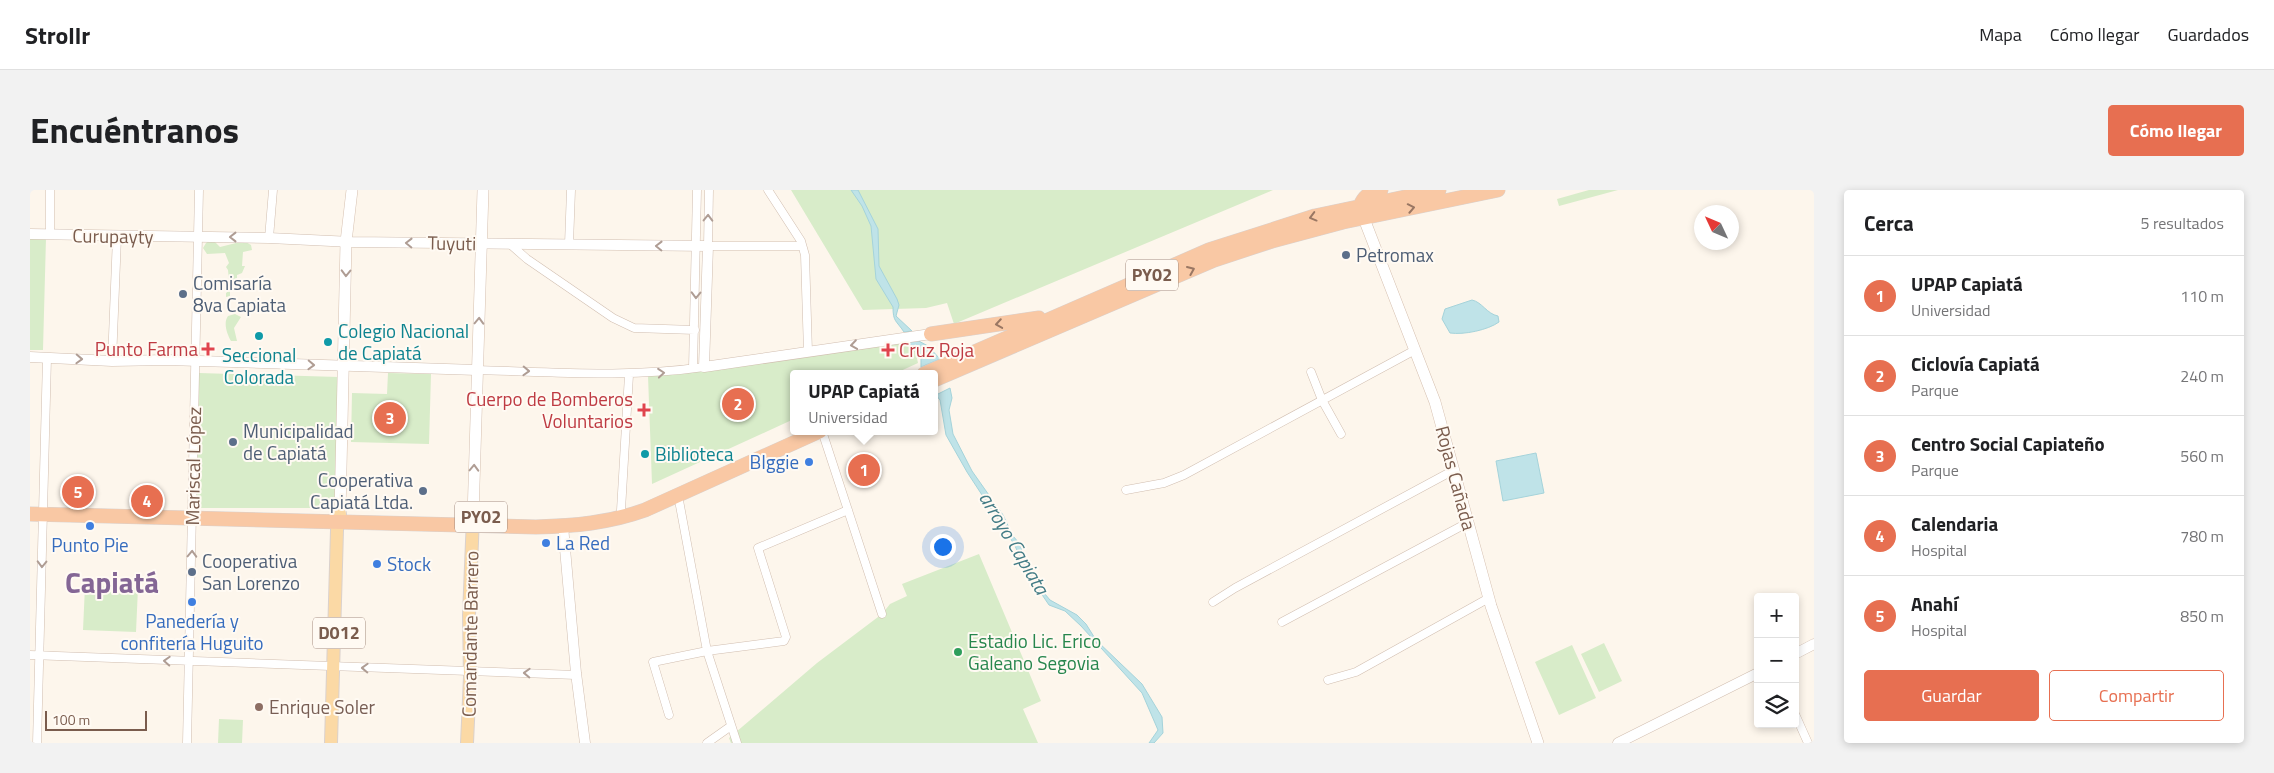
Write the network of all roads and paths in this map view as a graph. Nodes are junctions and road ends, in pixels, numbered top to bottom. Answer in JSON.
{"nodes":[{"id":1,"x":50,"y":190,"type":"edge"},
{"id":2,"x":199,"y":190,"type":"edge"},
{"id":3,"x":273,"y":190,"type":"edge"},
{"id":4,"x":352,"y":190,"type":"edge"},
{"id":5,"x":483,"y":190,"type":"edge"},
{"id":6,"x":571,"y":190,"type":"edge"},
{"id":7,"x":696,"y":190,"type":"edge"},
{"id":8,"x":709,"y":190,"type":"edge"},
{"id":9,"x":768,"y":190,"type":"edge"},
{"id":10,"x":1382,"y":190,"type":"edge"},
{"id":11,"x":1438,"y":190,"type":"edge"},
{"id":12,"x":1498,"y":190,"type":"edge"},
{"id":13,"x":1362,"y":212,"type":"junction"},
{"id":14,"x":30,"y":234,"type":"edge"},
{"id":15,"x":50,"y":234,"type":"junction"},
{"id":16,"x":116,"y":237,"type":"junction"},
{"id":17,"x":196,"y":237,"type":"junction"},
{"id":18,"x":269,"y":238,"type":"junction"},
{"id":19,"x":346,"y":242,"type":"junction"},
{"id":20,"x":482,"y":244,"type":"junction"},
{"id":21,"x":510,"y":244,"type":"junction"},
{"id":22,"x":569,"y":244,"type":"junction"},
{"id":23,"x":696,"y":246,"type":"junction"},
{"id":24,"x":708,"y":246,"type":"junction"},
{"id":25,"x":802,"y":246,"type":"junction"},
{"id":26,"x":1065,"y":313,"type":"junction"},
{"id":27,"x":695,"y":330,"type":"junction"},
{"id":28,"x":931,"y":334,"type":"joint"},
{"id":29,"x":1415,"y":350,"type":"junction"},
{"id":30,"x":808,"y":352,"type":"junction"},
{"id":31,"x":30,"y":357,"type":"edge"},
{"id":32,"x":47,"y":358,"type":"junction"},
{"id":33,"x":112,"y":361,"type":"junction"},
{"id":34,"x":195,"y":362,"type":"junction"},
{"id":35,"x":344,"y":367,"type":"junction"},
{"id":36,"x":704,"y":367,"type":"junction"},
{"id":37,"x":951,"y":367,"type":"junction"},
{"id":38,"x":693,"y":368,"type":"junction"},
{"id":39,"x":477,"y":370,"type":"junction"},
{"id":40,"x":938,"y":370,"type":"edge"},
{"id":41,"x":1311,"y":372,"type":"dead end"},
{"id":42,"x":630,"y":375,"type":"junction"},
{"id":43,"x":938,"y":377,"type":"edge"},
{"id":44,"x":1322,"y":400,"type":"junction"},
{"id":45,"x":1341,"y":434,"type":"dead end"},
{"id":46,"x":790,"y":435,"type":"edge"},
{"id":47,"x":812,"y":435,"type":"edge"},
{"id":48,"x":822,"y":435,"type":"edge"},
{"id":49,"x":1454,"y":470,"type":"junction"},
{"id":50,"x":1126,"y":490,"type":"dead end"},
{"id":51,"x":678,"y":495,"type":"junction"},
{"id":52,"x":621,"y":510,"type":"junction"},
{"id":53,"x":848,"y":510,"type":"junction"},
{"id":54,"x":36,"y":511,"type":"edge"},
{"id":55,"x":193,"y":515,"type":"junction"},
{"id":56,"x":340,"y":518,"type":"junction"},
{"id":57,"x":473,"y":521,"type":"junction"},
{"id":58,"x":1469,"y":522,"type":"junction"},
{"id":59,"x":563,"y":526,"type":"junction"},
{"id":60,"x":1489,"y":598,"type":"junction"},
{"id":61,"x":1213,"y":602,"type":"dead end"},
{"id":62,"x":882,"y":614,"type":"dead end"},
{"id":63,"x":1282,"y":622,"type":"dead end"},
{"id":64,"x":1814,"y":644,"type":"edge"},
{"id":65,"x":707,"y":651,"type":"junction"},
{"id":66,"x":1799,"y":652,"type":"edge"},
{"id":67,"x":30,"y":655,"type":"edge"},
{"id":68,"x":40,"y":655,"type":"junction"},
{"id":69,"x":189,"y":662,"type":"junction"},
{"id":70,"x":335,"y":667,"type":"junction"},
{"id":71,"x":470,"y":671,"type":"junction"},
{"id":72,"x":576,"y":674,"type":"junction"},
{"id":73,"x":1754,"y":675,"type":"edge"},
{"id":74,"x":1328,"y":680,"type":"dead end"},
{"id":75,"x":669,"y":715,"type":"dead end"},
{"id":76,"x":1799,"y":723,"type":"edge"},
{"id":77,"x":731,"y":726,"type":"junction"},
{"id":78,"x":37,"y":743,"type":"edge"},
{"id":79,"x":187,"y":743,"type":"edge"},
{"id":80,"x":331,"y":743,"type":"edge"},
{"id":81,"x":336,"y":743,"type":"edge"},
{"id":82,"x":467,"y":743,"type":"edge"},
{"id":83,"x":584,"y":743,"type":"edge"},
{"id":84,"x":707,"y":743,"type":"edge"},
{"id":85,"x":737,"y":743,"type":"edge"},
{"id":86,"x":1538,"y":743,"type":"edge"},
{"id":87,"x":1618,"y":743,"type":"edge"},
{"id":88,"x":1808,"y":743,"type":"edge"}],
"edges":[{"from":1,"to":15,"type":"street"},
{"from":2,"to":17,"type":"street","name":"Mariscal López"},
{"from":3,"to":18,"type":"street"},
{"from":4,"to":19,"type":"main road","number":"D012"},
{"from":5,"to":20,"type":"main road"},
{"from":6,"to":22,"type":"street"},
{"from":7,"to":23,"type":"street"},
{"from":24,"to":8,"type":"street","one_way":true},
{"from":9,"to":25,"type":"street"},
{"from":10,"to":13,"type":"highway"},
{"from":11,"to":13,"type":"highway","number":"PY02"},
{"from":13,"to":12,"type":"highway","number":"PY02","one_way":true},
{"from":13,"to":26,"type":"highway","number":"PY02","one_way":true},
{"from":13,"to":29,"type":"main road","name":"Rojas Cañada"},
{"from":37,"to":13,"type":"highway","number":"PY02","one_way":true},
{"from":14,"to":15,"type":"street","name":"Curupayty"},
{"from":15,"to":16,"type":"street","name":"Curupayty"},
{"from":16,"to":17,"type":"street","name":"Curupayty"},
{"from":16,"to":33,"type":"street"},
{"from":18,"to":17,"type":"street","name":"Tuyuti","one_way":true},
{"from":17,"to":34,"type":"street","name":"Mariscal López"},
{"from":18,"to":19,"type":"street","name":"Tuyuti"},
{"from":20,"to":19,"type":"street","name":"Tuyuti","one_way":true},
{"from":19,"to":35,"type":"main road","number":"D012","one_way":true},
{"from":20,"to":21,"type":"street","name":"Tuyuti"},
{"from":39,"to":20,"type":"main road","one_way":true},
{"from":21,"to":22,"type":"street","name":"Tuyuti"},
{"from":21,"to":27,"type":"street"},
{"from":23,"to":22,"type":"street","name":"Tuyuti","one_way":true},
{"from":23,"to":24,"type":"street","name":"Tuyuti"},
{"from":23,"to":27,"type":"street","one_way":true},
{"from":24,"to":25,"type":"street"},
{"from":24,"to":36,"type":"street"},
{"from":25,"to":30,"type":"street"},
{"from":26,"to":28,"type":"highway","one_way":true},
{"from":26,"to":37,"type":"highway","number":"PY02"},
{"from":27,"to":38,"type":"street"},
{"from":28,"to":30,"type":"street","one_way":true},
{"from":29,"to":44,"type":"street"},
{"from":29,"to":49,"type":"main road","name":"Rojas Cañada"},
{"from":30,"to":36,"type":"street"},
{"from":31,"to":32,"type":"street"},
{"from":32,"to":33,"type":"street","one_way":true},
{"from":32,"to":54,"type":"street"},
{"from":33,"to":34,"type":"street"},
{"from":34,"to":35,"type":"street","one_way":true},
{"from":34,"to":55,"type":"street","name":"Mariscal López"},
{"from":35,"to":39,"type":"street"},
{"from":35,"to":56,"type":"main road","number":"D012"},
{"from":36,"to":38,"type":"street"},
{"from":37,"to":40,"type":"highway","number":"PY02"},
{"from":37,"to":43,"type":"highway","number":"PY02"},
{"from":42,"to":38,"type":"street","one_way":true},
{"from":39,"to":42,"type":"street","one_way":true},
{"from":57,"to":39,"type":"main road","one_way":true},
{"from":41,"to":44,"type":"street"},
{"from":42,"to":52,"type":"street"},
{"from":44,"to":45,"type":"street"},
{"from":44,"to":50,"type":"street"},
{"from":46,"to":52,"type":"highway","number":"PY02"},
{"from":47,"to":51,"type":"highway","number":"PY02"},
{"from":48,"to":53,"type":"street"},
{"from":49,"to":58,"type":"main road","name":"Rojas Cañada"},
{"from":49,"to":61,"type":"street"},
{"from":51,"to":59,"type":"highway","number":"PY02"},
{"from":51,"to":65,"type":"street"},
{"from":52,"to":57,"type":"highway","number":"PY02"},
{"from":53,"to":62,"type":"street"},
{"from":53,"to":65,"type":"street"},
{"from":54,"to":55,"type":"highway","number":"PY02"},
{"from":54,"to":68,"type":"street","one_way":true},
{"from":55,"to":56,"type":"highway","number":"PY02"},
{"from":69,"to":55,"type":"street","name":"Mariscal López","one_way":true},
{"from":56,"to":57,"type":"highway","number":"PY02"},
{"from":56,"to":70,"type":"main road","number":"D012"},
{"from":57,"to":59,"type":"highway","number":"PY02"},
{"from":57,"to":71,"type":"main road","name":"Comandante Barrero"},
{"from":58,"to":60,"type":"main road","name":"Rojas Cañada"},
{"from":58,"to":63,"type":"street"},
{"from":59,"to":72,"type":"street"},
{"from":60,"to":74,"type":"street"},
{"from":60,"to":86,"type":"main road","name":"Rojas Cañada"},
{"from":64,"to":66,"type":"street"},
{"from":65,"to":75,"type":"street"},
{"from":65,"to":77,"type":"street"},
{"from":67,"to":68,"type":"street"},
{"from":69,"to":68,"type":"street","one_way":true},
{"from":68,"to":78,"type":"street"},
{"from":69,"to":70,"type":"street"},
{"from":69,"to":79,"type":"street","name":"Mariscal López"},
{"from":71,"to":70,"type":"street","one_way":true},
{"from":70,"to":80,"type":"main road","number":"D012"},
{"from":70,"to":81,"type":"main road","number":"D012"},
{"from":72,"to":71,"type":"street","one_way":true},
{"from":71,"to":82,"type":"main road","name":"Comandante Barrero"},
{"from":72,"to":83,"type":"street"},
{"from":73,"to":87,"type":"street"},
{"from":76,"to":88,"type":"street"},
{"from":77,"to":84,"type":"street"},
{"from":77,"to":85,"type":"street"}]}
